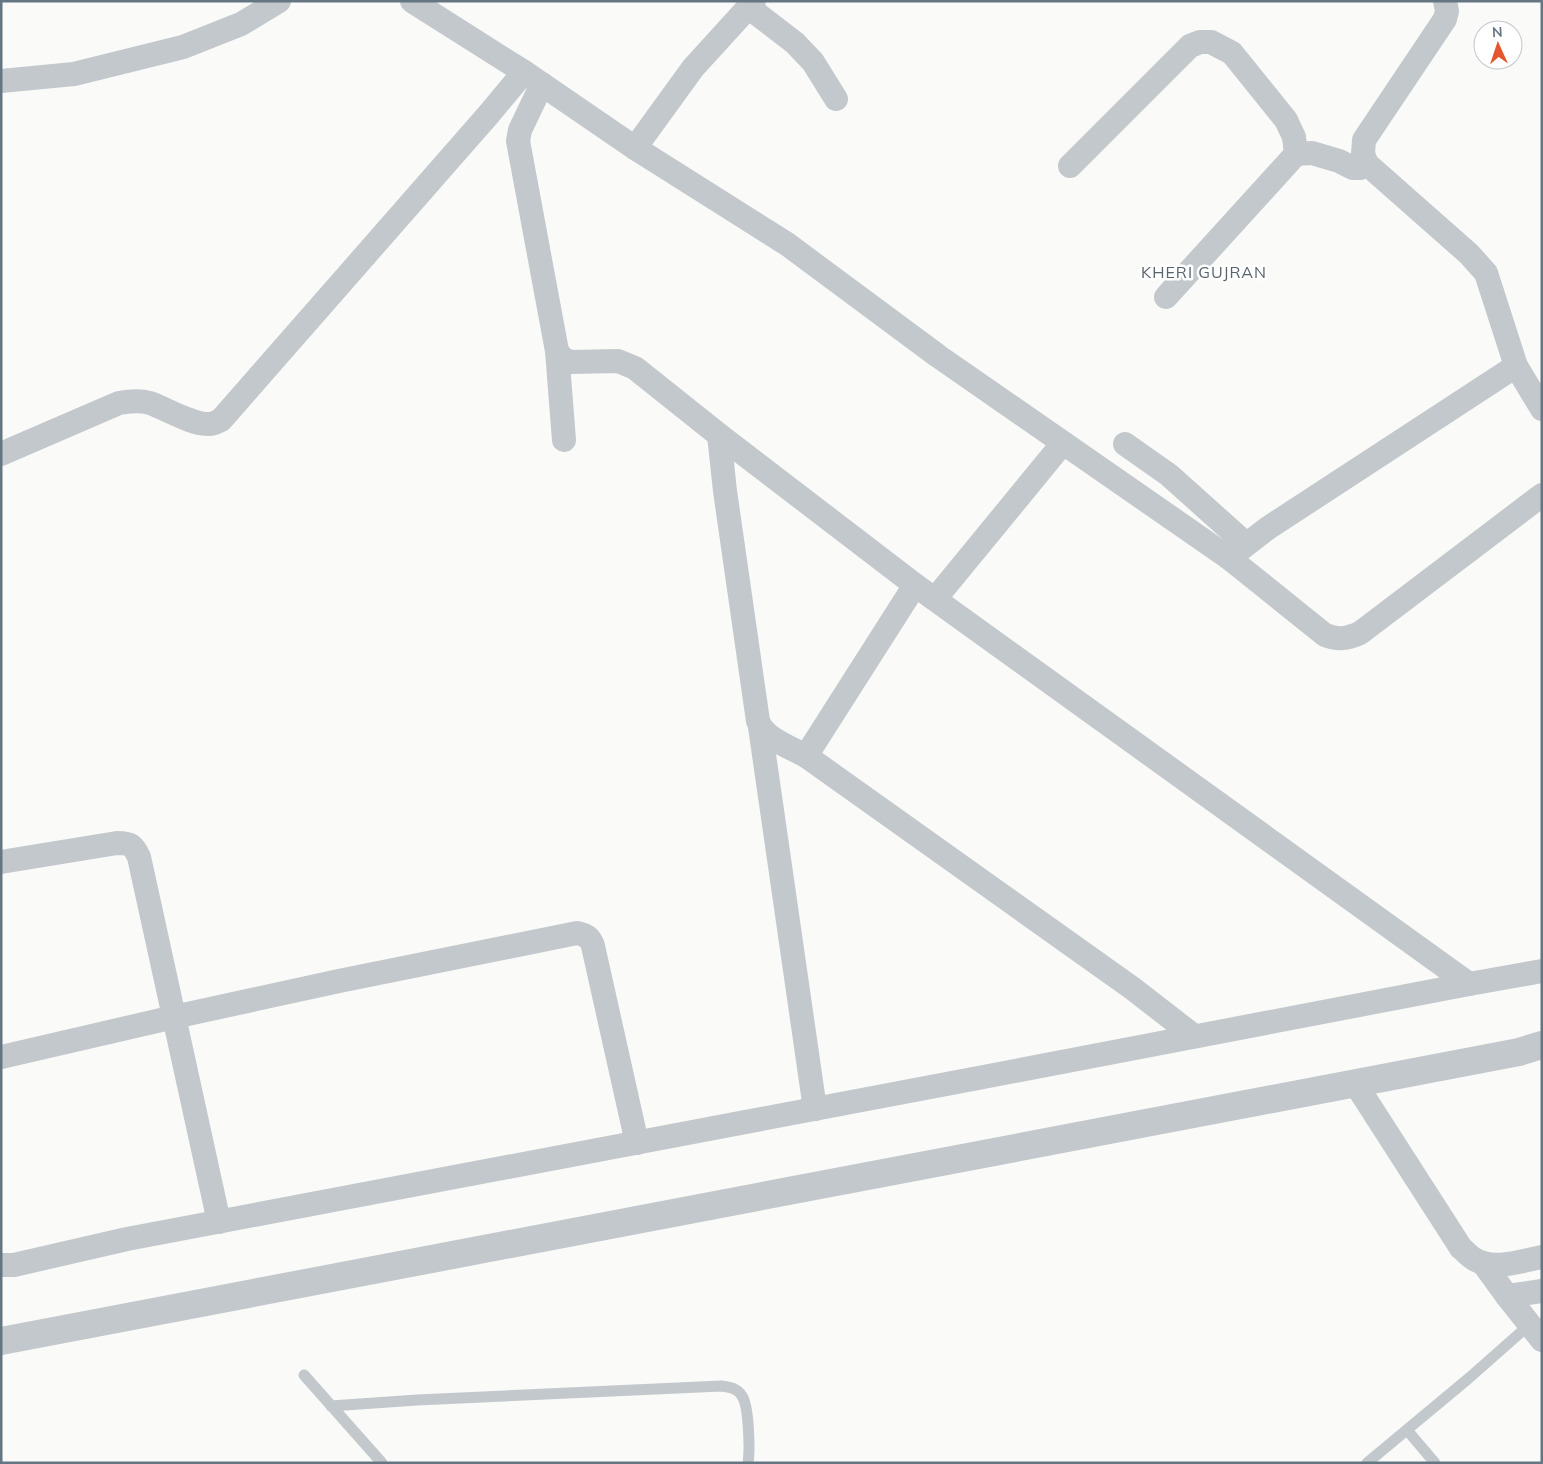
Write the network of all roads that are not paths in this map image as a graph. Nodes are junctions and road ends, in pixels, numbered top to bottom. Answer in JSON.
{"nodes":[{"id":1,"x":279,"y":1,"type":"edge"},
{"id":2,"x":412,"y":1,"type":"edge"},
{"id":3,"x":1445,"y":1,"type":"edge"},
{"id":4,"x":751,"y":4,"type":"edge"},
{"id":5,"x":533,"y":78,"type":"junction"},
{"id":6,"x":1,"y":81,"type":"edge"},
{"id":7,"x":836,"y":99,"type":"dead end"},
{"id":8,"x":635,"y":148,"type":"junction"},
{"id":9,"x":1296,"y":154,"type":"junction"},
{"id":10,"x":1367,"y":164,"type":"junction"},
{"id":11,"x":1070,"y":166,"type":"dead end"},
{"id":12,"x":1166,"y":297,"type":"dead end"},
{"id":13,"x":557,"y":351,"type":"junction"},
{"id":14,"x":1516,"y":366,"type":"junction"},
{"id":15,"x":1542,"y":409,"type":"edge"},
{"id":16,"x":719,"y":435,"type":"junction"},
{"id":17,"x":564,"y":440,"type":"dead end"},
{"id":18,"x":1063,"y":443,"type":"junction"},
{"id":19,"x":1125,"y":444,"type":"dead end"},
{"id":20,"x":1,"y":454,"type":"edge"},
{"id":21,"x":1542,"y":495,"type":"edge"},
{"id":22,"x":1238,"y":551,"type":"junction"},
{"id":23,"x":915,"y":585,"type":"junction"},
{"id":24,"x":935,"y":600,"type":"junction"},
{"id":25,"x":760,"y":727,"type":"junction"},
{"id":26,"x":806,"y":756,"type":"junction"},
{"id":27,"x":1,"y":862,"type":"edge"},
{"id":28,"x":1542,"y":971,"type":"edge"},
{"id":29,"x":1469,"y":984,"type":"junction"},
{"id":30,"x":174,"y":1017,"type":"junction"},
{"id":31,"x":1194,"y":1036,"type":"junction"},
{"id":32,"x":1542,"y":1045,"type":"edge"},
{"id":33,"x":1,"y":1057,"type":"edge"},
{"id":34,"x":1355,"y":1084,"type":"junction"},
{"id":35,"x":815,"y":1109,"type":"junction"},
{"id":36,"x":637,"y":1143,"type":"junction"},
{"id":37,"x":219,"y":1222,"type":"junction"},
{"id":38,"x":1542,"y":1257,"type":"edge"},
{"id":39,"x":1483,"y":1263,"type":"junction"},
{"id":40,"x":1,"y":1266,"type":"edge"},
{"id":41,"x":1542,"y":1291,"type":"edge"},
{"id":42,"x":1506,"y":1296,"type":"junction"},
{"id":43,"x":1535,"y":1332,"type":"edge"},
{"id":44,"x":1,"y":1341,"type":"edge"},
{"id":45,"x":304,"y":1375,"type":"dead end"},
{"id":46,"x":331,"y":1406,"type":"junction"},
{"id":47,"x":1407,"y":1430,"type":"junction"},
{"id":48,"x":382,"y":1463,"type":"edge"},
{"id":49,"x":748,"y":1463,"type":"edge"},
{"id":50,"x":1367,"y":1463,"type":"edge"},
{"id":51,"x":1435,"y":1463,"type":"edge"}],
"edges":[{"from":1,"to":6,"type":"street"},
{"from":2,"to":5,"type":"street"},
{"from":3,"to":10,"type":"street"},
{"from":4,"to":7,"type":"street"},
{"from":4,"to":8,"type":"street"},
{"from":5,"to":8,"type":"street"},
{"from":5,"to":13,"type":"street"},
{"from":5,"to":20,"type":"street"},
{"from":8,"to":18,"type":"street"},
{"from":9,"to":10,"type":"street"},
{"from":9,"to":11,"type":"street"},
{"from":9,"to":12,"type":"street"},
{"from":10,"to":14,"type":"street"},
{"from":13,"to":16,"type":"street"},
{"from":13,"to":17,"type":"street"},
{"from":14,"to":15,"type":"street"},
{"from":14,"to":22,"type":"street"},
{"from":16,"to":23,"type":"street"},
{"from":16,"to":25,"type":"street"},
{"from":18,"to":22,"type":"street"},
{"from":18,"to":24,"type":"street"},
{"from":19,"to":22,"type":"street"},
{"from":21,"to":22,"type":"street"},
{"from":23,"to":24,"type":"street"},
{"from":23,"to":26,"type":"street"},
{"from":24,"to":29,"type":"street"},
{"from":25,"to":26,"type":"street"},
{"from":25,"to":35,"type":"street"},
{"from":26,"to":31,"type":"street"},
{"from":27,"to":30,"type":"street"},
{"from":28,"to":29,"type":"street"},
{"from":29,"to":31,"type":"street"},
{"from":30,"to":33,"type":"street"},
{"from":30,"to":36,"type":"street"},
{"from":30,"to":37,"type":"street"},
{"from":31,"to":35,"type":"street"},
{"from":32,"to":34,"type":"street"},
{"from":34,"to":39,"type":"street"},
{"from":34,"to":44,"type":"street"},
{"from":35,"to":36,"type":"street"},
{"from":36,"to":37,"type":"street"},
{"from":37,"to":40,"type":"street"},
{"from":38,"to":39,"type":"street"},
{"from":39,"to":42,"type":"street"},
{"from":41,"to":42,"type":"street"},
{"from":42,"to":43,"type":"street"},
{"from":43,"to":47,"type":"lane"},
{"from":45,"to":46,"type":"lane"},
{"from":46,"to":48,"type":"lane"},
{"from":46,"to":49,"type":"lane"},
{"from":47,"to":50,"type":"lane"},
{"from":47,"to":51,"type":"lane"}]}
